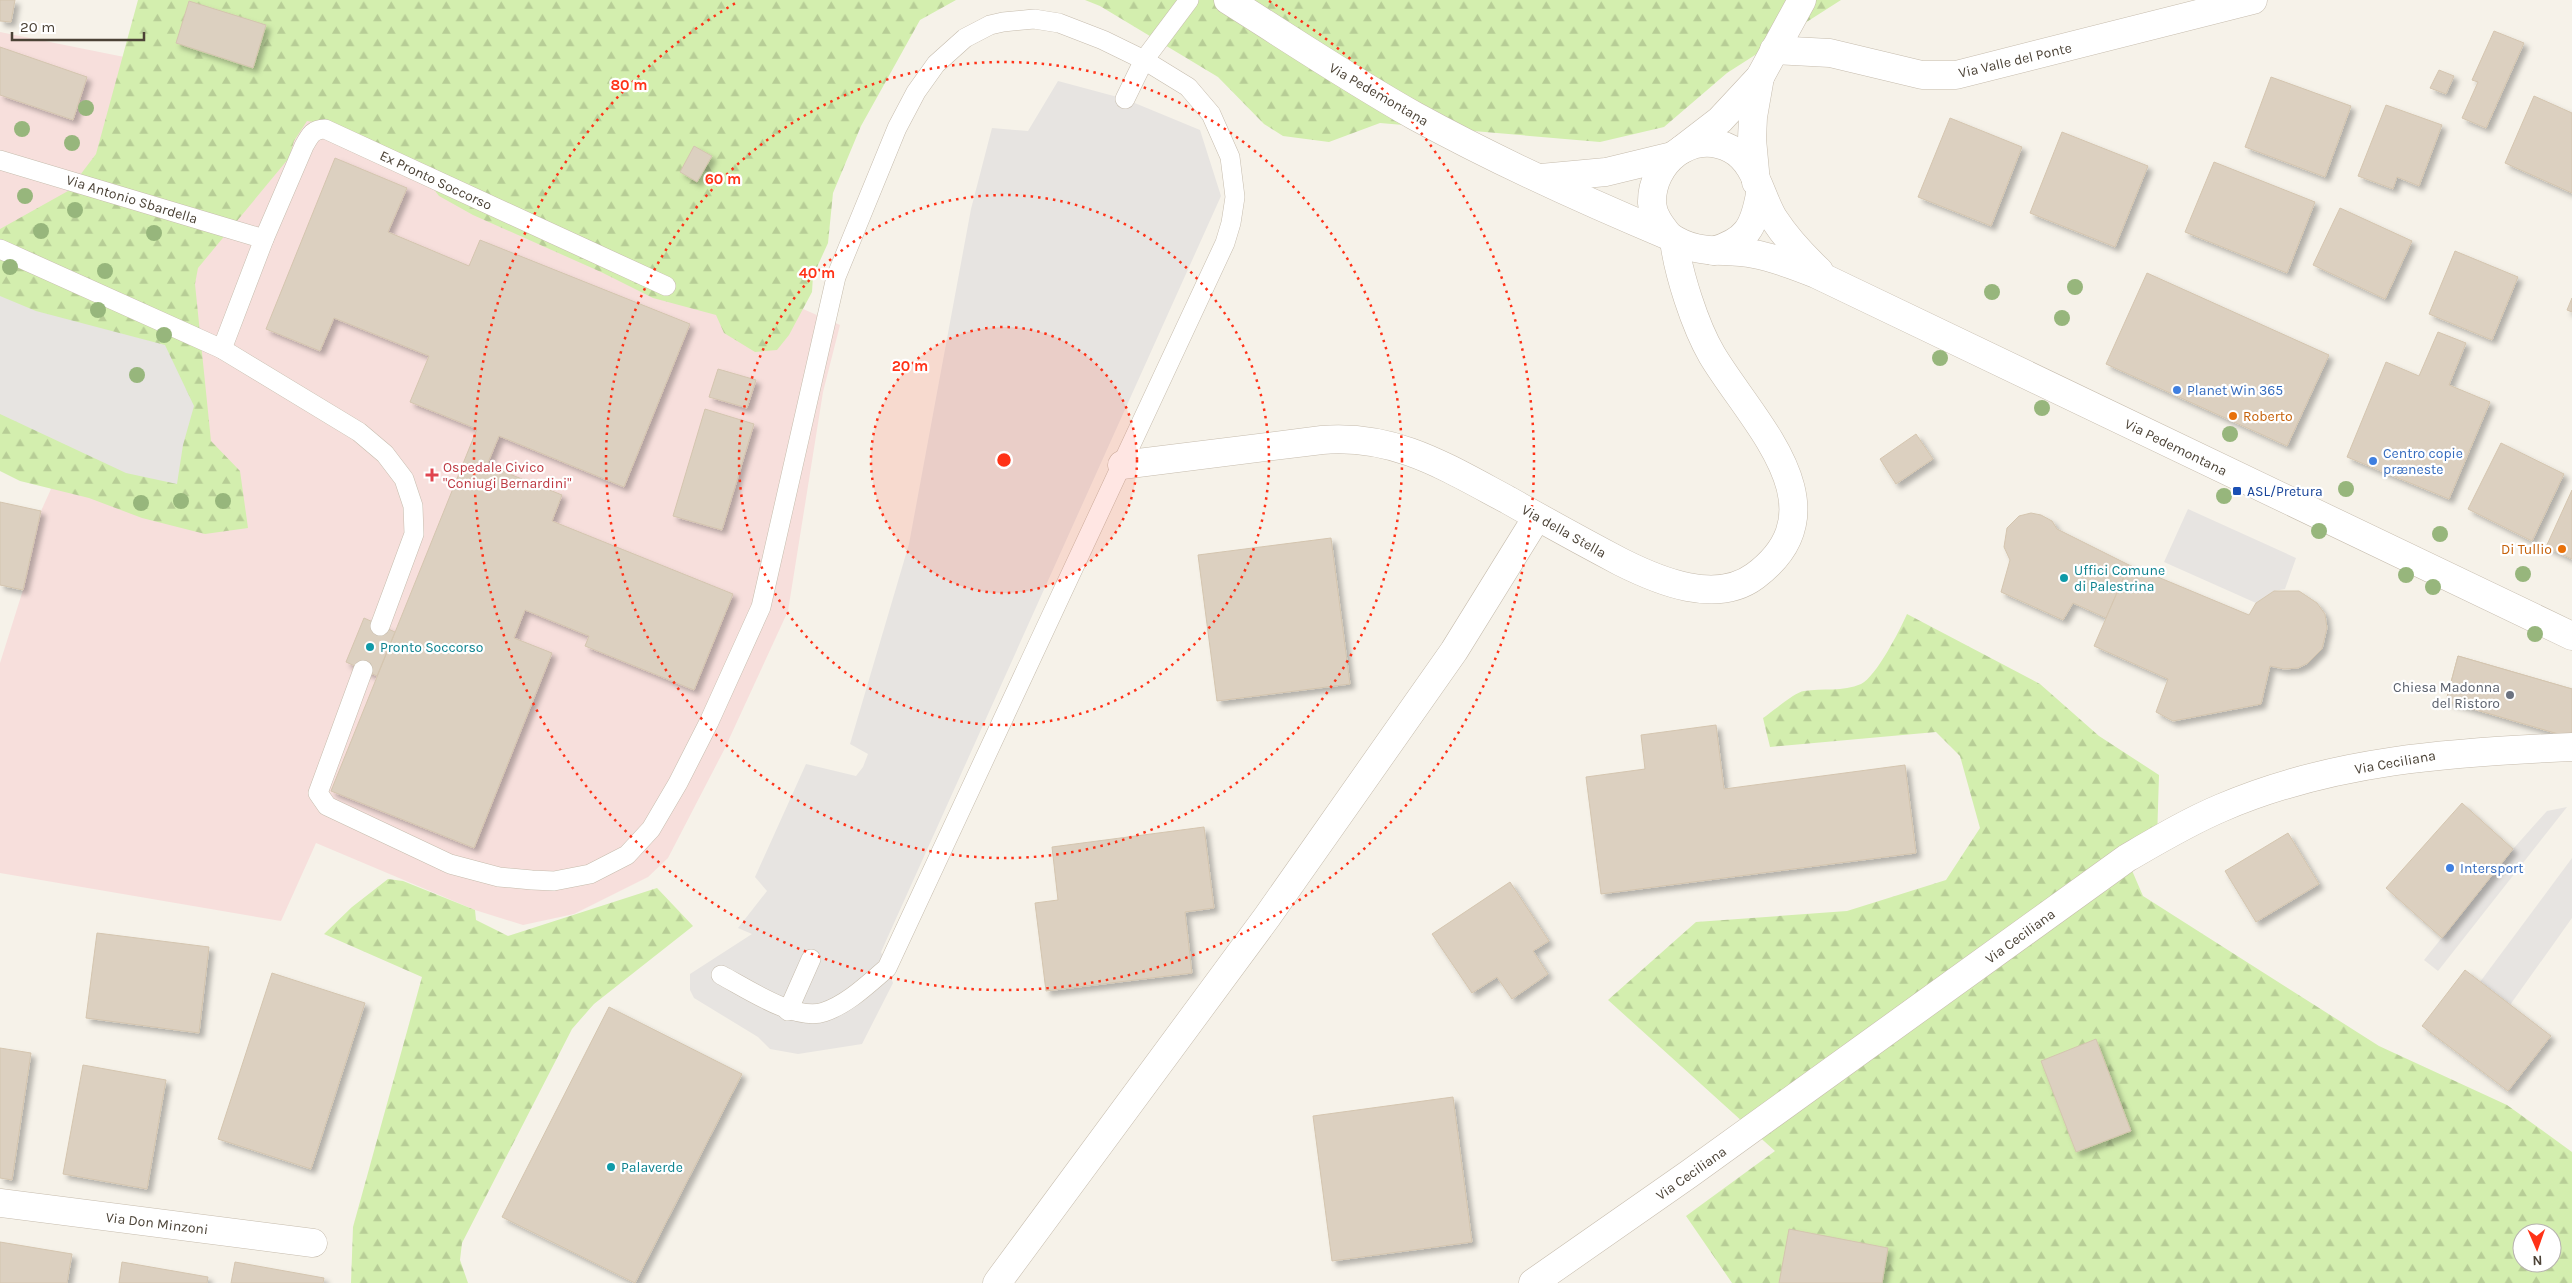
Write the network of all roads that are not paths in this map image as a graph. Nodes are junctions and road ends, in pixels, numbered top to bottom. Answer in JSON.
{"nodes":[{"id":1,"x":1189,"y":0,"type":"edge"},
{"id":2,"x":1228,"y":0,"type":"edge"},
{"id":3,"x":1802,"y":0,"type":"edge"},
{"id":4,"x":2253,"y":0,"type":"edge"},
{"id":5,"x":1774,"y":50,"type":"junction"},
{"id":6,"x":1144,"y":60,"type":"junction"},
{"id":7,"x":1760,"y":77,"type":"junction"},
{"id":8,"x":1125,"y":99,"type":"dead end"},
{"id":9,"x":1677,"y":153,"type":"junction"},
{"id":10,"x":0,"y":160,"type":"edge"},
{"id":11,"x":1536,"y":178,"type":"junction"},
{"id":12,"x":1758,"y":188,"type":"junction"},
{"id":13,"x":1672,"y":238,"type":"junction"},
{"id":14,"x":264,"y":239,"type":"junction"},
{"id":15,"x":0,"y":249,"type":"edge"},
{"id":16,"x":1710,"y":251,"type":"junction"},
{"id":17,"x":1834,"y":283,"type":"junction"},
{"id":18,"x":666,"y":286,"type":"dead end"},
{"id":19,"x":222,"y":349,"type":"junction"},
{"id":20,"x":1711,"y":354,"type":"junction"},
{"id":21,"x":1122,"y":466,"type":"junction"},
{"id":22,"x":1537,"y":517,"type":"junction"},
{"id":23,"x":380,"y":626,"type":"dead end"},
{"id":24,"x":2572,"y":636,"type":"edge"},
{"id":25,"x":363,"y":670,"type":"dead end"},
{"id":26,"x":2572,"y":747,"type":"edge"},
{"id":27,"x":811,"y":959,"type":"dead end"},
{"id":28,"x":721,"y":975,"type":"dead end"},
{"id":29,"x":788,"y":1011,"type":"junction"},
{"id":30,"x":0,"y":1203,"type":"edge"},
{"id":31,"x":314,"y":1243,"type":"dead end"},
{"id":32,"x":997,"y":1283,"type":"edge"},
{"id":33,"x":1533,"y":1283,"type":"edge"}],
"edges":[{"from":1,"to":6,"type":"lane"},
{"from":2,"to":11,"type":"street","name":"Via Pedemontana"},
{"from":3,"to":5,"type":"street"},
{"from":4,"to":5,"type":"street","name":"Via Valle del Ponte"},
{"from":5,"to":7,"type":"street"},
{"from":6,"to":8,"type":"lane"},
{"from":6,"to":21,"type":"lane"},
{"from":6,"to":25,"type":"lane"},
{"from":7,"to":9,"type":"street"},
{"from":7,"to":12,"type":"street"},
{"from":9,"to":11,"type":"street","name":"Via Pedemontana"},
{"from":9,"to":12,"type":"street","name":"Via Pedemontana"},
{"from":9,"to":13,"type":"street"},
{"from":10,"to":14,"type":"lane","name":"Via Antonio Sbardella"},
{"from":11,"to":13,"type":"street","name":"Via Pedemontana"},
{"from":12,"to":16,"type":"street"},
{"from":12,"to":17,"type":"street","name":"Via Pedemontana"},
{"from":13,"to":16,"type":"street","name":"Via Pedemontana"},
{"from":13,"to":20,"type":"street"},
{"from":14,"to":18,"type":"lane","name":"Ex Pronto Soccorso"},
{"from":14,"to":19,"type":"lane","name":"Ex Pronto Soccorso"},
{"from":15,"to":19,"type":"lane"},
{"from":16,"to":17,"type":"street","name":"Via Pedemontana"},
{"from":16,"to":20,"type":"street"},
{"from":17,"to":24,"type":"street","name":"Via Pedemontana"},
{"from":19,"to":23,"type":"lane"},
{"from":20,"to":22,"type":"street","name":"Via della Stella"},
{"from":21,"to":22,"type":"street","name":"Via della Stella"},
{"from":21,"to":29,"type":"lane"},
{"from":22,"to":32,"type":"street"},
{"from":26,"to":33,"type":"street","name":"Via Ceciliana"},
{"from":27,"to":29,"type":"lane"},
{"from":28,"to":29,"type":"lane"},
{"from":30,"to":31,"type":"street","name":"Via Don Minzoni"}]}
